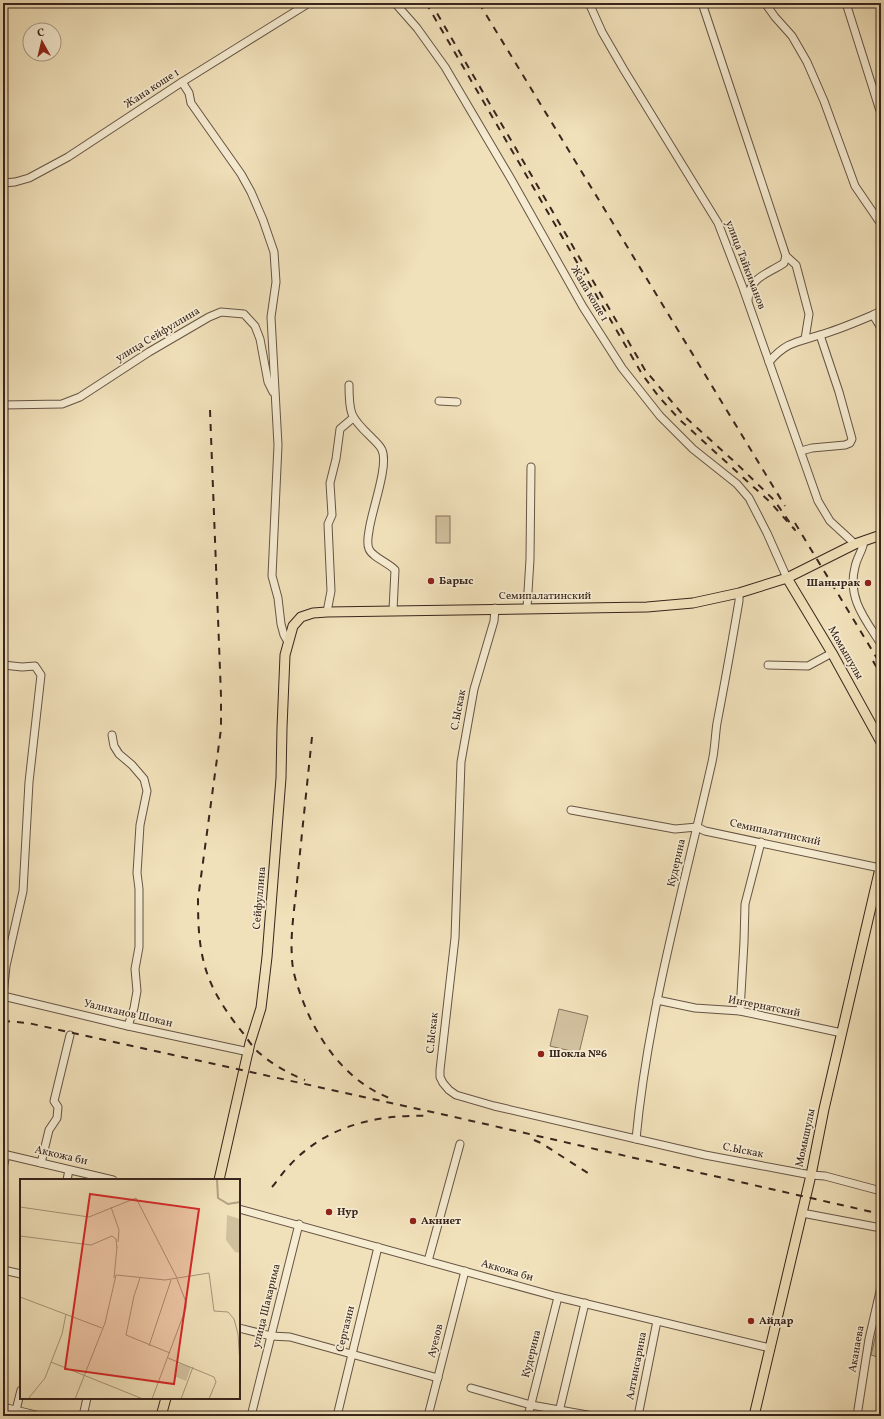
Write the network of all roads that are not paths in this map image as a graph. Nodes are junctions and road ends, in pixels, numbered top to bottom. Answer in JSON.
{"nodes":[{"id":1,"x":309,"y":3,"type":"edge"},
{"id":2,"x":395,"y":3,"type":"edge"},
{"id":3,"x":589,"y":3,"type":"edge"},
{"id":4,"x":702,"y":3,"type":"edge"},
{"id":5,"x":765,"y":3,"type":"edge"},
{"id":6,"x":846,"y":3,"type":"edge"},
{"id":7,"x":182,"y":82,"type":"junction"},
{"id":8,"x":881,"y":114,"type":"edge"},
{"id":9,"x":3,"y":183,"type":"edge"},
{"id":10,"x":881,"y":224,"type":"edge"},
{"id":11,"x":786,"y":256,"type":"junction"},
{"id":12,"x":747,"y":304,"type":"junction"},
{"id":13,"x":881,"y":311,"type":"edge"},
{"id":14,"x":873,"y":315,"type":"junction"},
{"id":15,"x":881,"y":328,"type":"edge"},
{"id":16,"x":820,"y":335,"type":"junction"},
{"id":17,"x":805,"y":338,"type":"junction"},
{"id":18,"x":769,"y":362,"type":"junction"},
{"id":19,"x":349,"y":385,"type":"dead end"},
{"id":20,"x":275,"y":396,"type":"junction"},
{"id":21,"x":439,"y":401,"type":"dead end"},
{"id":22,"x":457,"y":402,"type":"dead end"},
{"id":23,"x":3,"y":406,"type":"edge"},
{"id":24,"x":353,"y":418,"type":"junction"},
{"id":25,"x":801,"y":451,"type":"junction"},
{"id":26,"x":531,"y":467,"type":"dead end"},
{"id":27,"x":881,"y":535,"type":"edge"},
{"id":28,"x":860,"y":542,"type":"junction"},
{"id":29,"x":787,"y":578,"type":"junction"},
{"id":30,"x":739,"y":593,"type":"junction"},
{"id":31,"x":495,"y":608,"type":"junction"},
{"id":32,"x":526,"y":608,"type":"junction"},
{"id":33,"x":393,"y":610,"type":"junction"},
{"id":34,"x":327,"y":612,"type":"junction"},
{"id":35,"x":301,"y":617,"type":"joint"},
{"id":36,"x":288,"y":642,"type":"junction"},
{"id":37,"x":881,"y":644,"type":"edge"},
{"id":38,"x":832,"y":653,"type":"junction"},
{"id":39,"x":3,"y":665,"type":"edge"},
{"id":40,"x":768,"y":665,"type":"dead end"},
{"id":41,"x":112,"y":735,"type":"dead end"},
{"id":42,"x":881,"y":742,"type":"edge"},
{"id":43,"x":571,"y":810,"type":"dead end"},
{"id":44,"x":697,"y":826,"type":"junction"},
{"id":45,"x":761,"y":842,"type":"junction"},
{"id":46,"x":881,"y":866,"type":"edge"},
{"id":47,"x":3,"y":996,"type":"edge"},
{"id":48,"x":657,"y":1000,"type":"junction"},
{"id":49,"x":740,"y":1011,"type":"junction"},
{"id":50,"x":128,"y":1026,"type":"junction"},
{"id":51,"x":842,"y":1032,"type":"junction"},
{"id":52,"x":70,"y":1035,"type":"dead end"},
{"id":53,"x":249,"y":1052,"type":"junction"},
{"id":54,"x":636,"y":1139,"type":"junction"},
{"id":55,"x":460,"y":1144,"type":"dead end"},
{"id":56,"x":5,"y":1154,"type":"edge"},
{"id":57,"x":41,"y":1163,"type":"junction"},
{"id":58,"x":3,"y":1168,"type":"edge"},
{"id":59,"x":69,"y":1170,"type":"junction"},
{"id":60,"x":810,"y":1175,"type":"junction"},
{"id":61,"x":67,"y":1179,"type":"edge"},
{"id":62,"x":109,"y":1179,"type":"edge"},
{"id":63,"x":219,"y":1179,"type":"edge"},
{"id":64,"x":881,"y":1191,"type":"edge"},
{"id":65,"x":240,"y":1209,"type":"edge"},
{"id":66,"x":802,"y":1213,"type":"junction"},
{"id":67,"x":299,"y":1224,"type":"junction"},
{"id":68,"x":881,"y":1228,"type":"edge"},
{"id":69,"x":378,"y":1247,"type":"junction"},
{"id":70,"x":428,"y":1261,"type":"junction"},
{"id":71,"x":3,"y":1270,"type":"edge"},
{"id":72,"x":465,"y":1271,"type":"junction"},
{"id":73,"x":20,"y":1274,"type":"edge"},
{"id":74,"x":881,"y":1287,"type":"edge"},
{"id":75,"x":558,"y":1297,"type":"junction"},
{"id":76,"x":585,"y":1303,"type":"junction"},
{"id":77,"x":657,"y":1321,"type":"junction"},
{"id":78,"x":240,"y":1328,"type":"edge"},
{"id":79,"x":271,"y":1336,"type":"junction"},
{"id":80,"x":770,"y":1348,"type":"junction"},
{"id":81,"x":351,"y":1354,"type":"junction"},
{"id":82,"x":438,"y":1378,"type":"junction"},
{"id":83,"x":471,"y":1388,"type":"dead end"},
{"id":84,"x":20,"y":1394,"type":"edge"},
{"id":85,"x":87,"y":1399,"type":"edge"},
{"id":86,"x":166,"y":1399,"type":"edge"},
{"id":87,"x":531,"y":1405,"type":"junction"},
{"id":88,"x":3,"y":1407,"type":"edge"},
{"id":89,"x":16,"y":1410,"type":"junction"},
{"id":90,"x":559,"y":1412,"type":"edge"},
{"id":91,"x":40,"y":1416,"type":"edge"},
{"id":92,"x":83,"y":1416,"type":"edge"},
{"id":93,"x":162,"y":1416,"type":"edge"},
{"id":94,"x":251,"y":1416,"type":"edge"},
{"id":95,"x":337,"y":1416,"type":"edge"},
{"id":96,"x":428,"y":1416,"type":"edge"},
{"id":97,"x":528,"y":1416,"type":"edge"},
{"id":98,"x":593,"y":1416,"type":"edge"},
{"id":99,"x":638,"y":1416,"type":"edge"},
{"id":100,"x":754,"y":1416,"type":"edge"},
{"id":101,"x":857,"y":1416,"type":"edge"}],
"edges":[{"from":1,"to":7,"type":"street","name":"Жана коше 1"},
{"from":2,"to":29,"type":"street","name":"Жана коше 1"},
{"from":3,"to":12,"type":"street","name":"улица Тайкиманов"},
{"from":4,"to":11,"type":"street"},
{"from":5,"to":10,"type":"street"},
{"from":6,"to":8,"type":"street"},
{"from":7,"to":9,"type":"street","name":"Жана коше 1"},
{"from":7,"to":20,"type":"street","name":"улица Сейфуллина"},
{"from":11,"to":12,"type":"street"},
{"from":11,"to":17,"type":"street"},
{"from":12,"to":18,"type":"street","name":"улица Тайкиманов"},
{"from":13,"to":14,"type":"street"},
{"from":14,"to":15,"type":"street"},
{"from":14,"to":16,"type":"street"},
{"from":16,"to":17,"type":"street"},
{"from":16,"to":25,"type":"street"},
{"from":17,"to":18,"type":"street"},
{"from":18,"to":25,"type":"street","name":"улица Тайкиманов"},
{"from":19,"to":24,"type":"street"},
{"from":20,"to":23,"type":"street","name":"улица Сейфуллина"},
{"from":20,"to":36,"type":"street","name":"улица Сейфуллина"},
{"from":21,"to":22,"type":"street"},
{"from":24,"to":33,"type":"street"},
{"from":24,"to":34,"type":"street"},
{"from":25,"to":28,"type":"street","name":"улица Тайкиманов"},
{"from":26,"to":32,"type":"street"},
{"from":27,"to":28,"type":"main road","name":"Семипалатинский"},
{"from":28,"to":29,"type":"main road","name":"Семипалатинский"},
{"from":28,"to":37,"type":"street"},
{"from":29,"to":30,"type":"main road","name":"Семипалатинский"},
{"from":29,"to":38,"type":"main road","name":"Момышулы"},
{"from":30,"to":32,"type":"main road","name":"Семипалатинский"},
{"from":30,"to":44,"type":"street","name":"Кудерина"},
{"from":31,"to":32,"type":"main road","name":"Семипалатинский"},
{"from":31,"to":33,"type":"main road","name":"Семипалатинский"},
{"from":31,"to":54,"type":"street","name":"С.Ыскак"},
{"from":33,"to":34,"type":"main road","name":"Семипалатинский"},
{"from":34,"to":35,"type":"main road","name":"Семипалатинский"},
{"from":35,"to":36,"type":"main road","name":"Сейфуллина"},
{"from":36,"to":53,"type":"main road","name":"Сейфуллина"},
{"from":38,"to":40,"type":"street"},
{"from":38,"to":42,"type":"main road","name":"Момышулы"},
{"from":39,"to":47,"type":"street"},
{"from":41,"to":50,"type":"street"},
{"from":43,"to":44,"type":"street","name":"Семипалатинский"},
{"from":44,"to":45,"type":"street","name":"Семипалатинский"},
{"from":44,"to":48,"type":"street","name":"Кудерина"},
{"from":45,"to":46,"type":"street","name":"Семипалатинский"},
{"from":45,"to":49,"type":"street"},
{"from":46,"to":51,"type":"main road","name":"Момышулы"},
{"from":47,"to":50,"type":"street","name":"Уалиханов Шокан"},
{"from":48,"to":49,"type":"street","name":"Интернатский"},
{"from":48,"to":54,"type":"street","name":"Кудерина"},
{"from":49,"to":51,"type":"street","name":"Интернатский"},
{"from":50,"to":53,"type":"street","name":"Уалиханов Шокан"},
{"from":51,"to":60,"type":"main road","name":"Момышулы"},
{"from":52,"to":57,"type":"street"},
{"from":53,"to":63,"type":"main road","name":"Сейфуллина"},
{"from":54,"to":60,"type":"street","name":"С.Ыскак"},
{"from":55,"to":70,"type":"street"},
{"from":56,"to":57,"type":"street","name":"Аккожа би"},
{"from":56,"to":58,"type":"street"},
{"from":57,"to":59,"type":"street","name":"Аккожа би"},
{"from":59,"to":61,"type":"street"},
{"from":59,"to":62,"type":"street","name":"Аккожа би"},
{"from":60,"to":64,"type":"street","name":"С.Ыскак"},
{"from":60,"to":66,"type":"main road","name":"Момышулы"},
{"from":65,"to":67,"type":"street","name":"Аккожа би"},
{"from":66,"to":68,"type":"street"},
{"from":66,"to":80,"type":"main road","name":"Момышулы"},
{"from":67,"to":69,"type":"street","name":"Аккожа би"},
{"from":67,"to":79,"type":"street","name":"улица Шакарима"},
{"from":69,"to":70,"type":"street","name":"Аккожа би"},
{"from":69,"to":81,"type":"street","name":"Сергазин"},
{"from":70,"to":72,"type":"street","name":"Аккожа би"},
{"from":71,"to":73,"type":"street"},
{"from":72,"to":75,"type":"street","name":"Аккожа би"},
{"from":72,"to":82,"type":"street","name":"Ауезов"},
{"from":74,"to":101,"type":"street","name":"Аканаева"},
{"from":75,"to":76,"type":"street","name":"Аккожа би"},
{"from":75,"to":87,"type":"street","name":"Кудерина"},
{"from":76,"to":77,"type":"street","name":"Аккожа би"},
{"from":76,"to":90,"type":"street"},
{"from":77,"to":80,"type":"street","name":"Аккожа би"},
{"from":77,"to":99,"type":"street","name":"Алтынсарина"},
{"from":78,"to":79,"type":"street"},
{"from":79,"to":81,"type":"street"},
{"from":79,"to":94,"type":"street","name":"улица Шакарима"},
{"from":80,"to":100,"type":"main road","name":"Момышулы"},
{"from":81,"to":82,"type":"street"},
{"from":81,"to":95,"type":"street","name":"Сергазин"},
{"from":82,"to":96,"type":"street","name":"Ауезов"},
{"from":83,"to":87,"type":"street"},
{"from":84,"to":89,"type":"street"},
{"from":85,"to":92,"type":"street"},
{"from":86,"to":93,"type":"main road"},
{"from":87,"to":90,"type":"street"},
{"from":87,"to":97,"type":"street","name":"Кудерина"},
{"from":88,"to":89,"type":"street"},
{"from":89,"to":91,"type":"street"},
{"from":90,"to":98,"type":"street"}]}
